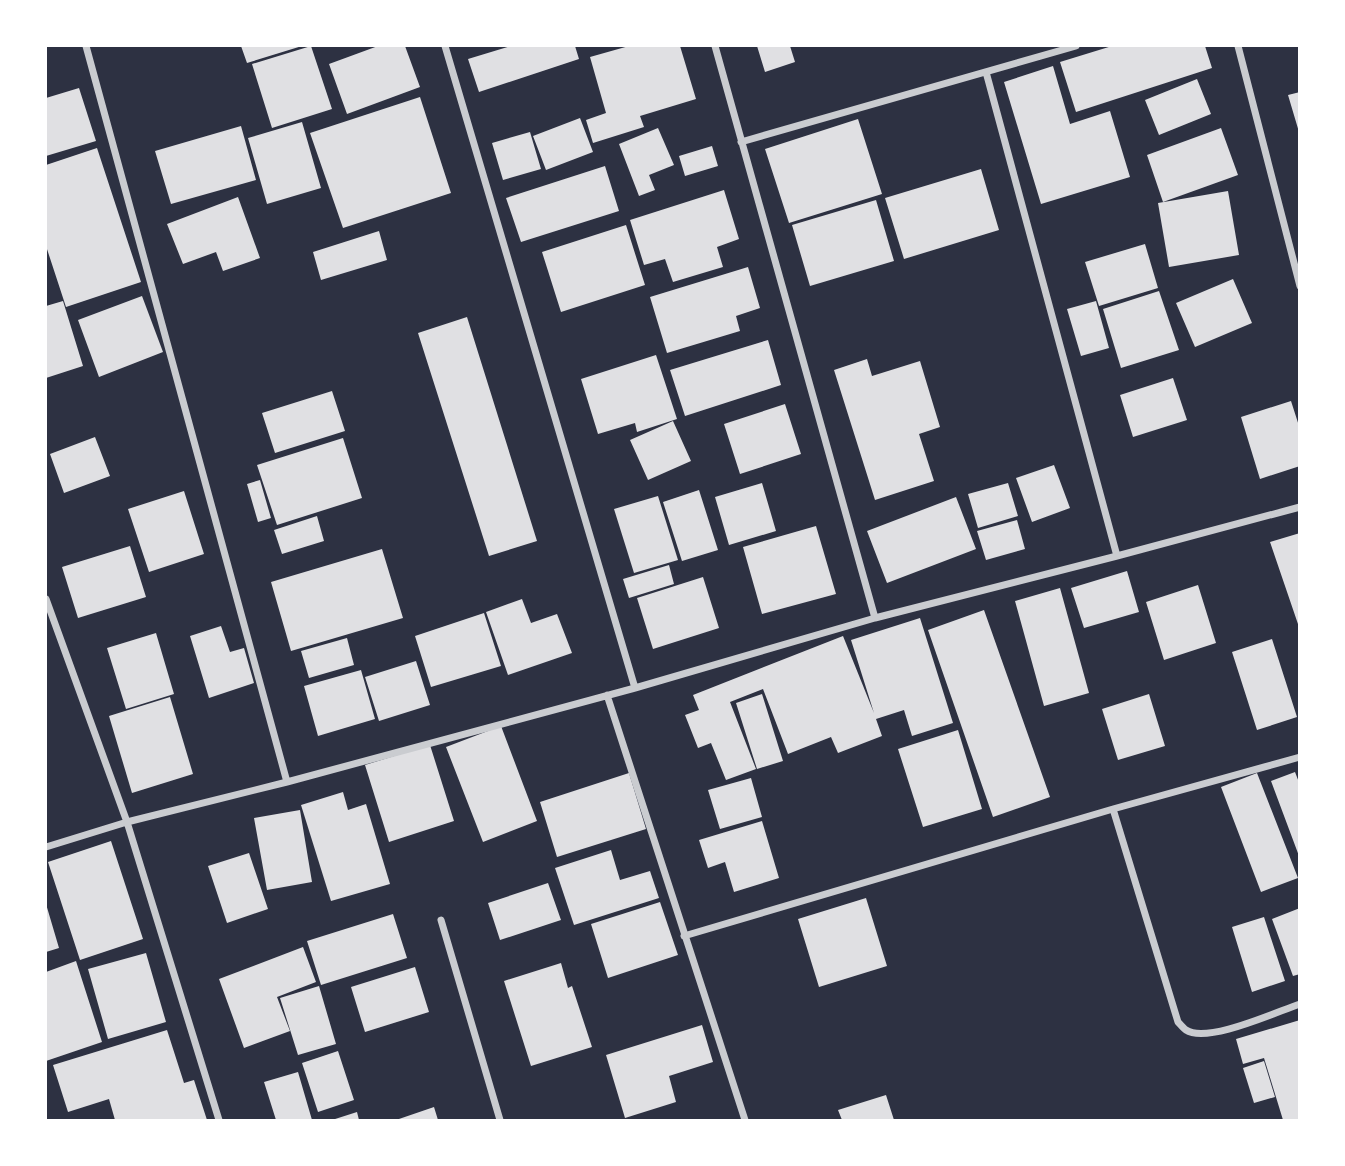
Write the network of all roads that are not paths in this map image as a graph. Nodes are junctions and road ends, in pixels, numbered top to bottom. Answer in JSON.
{"nodes":[{"id":1,"x":86,"y":46,"type":"edge"},
{"id":2,"x":445,"y":46,"type":"edge"},
{"id":3,"x":715,"y":46,"type":"edge"},
{"id":4,"x":1076,"y":46,"type":"edge"},
{"id":5,"x":1238,"y":46,"type":"edge"},
{"id":6,"x":986,"y":72,"type":"junction"},
{"id":7,"x":741,"y":142,"type":"junction"},
{"id":8,"x":1300,"y":286,"type":"edge"},
{"id":9,"x":1300,"y":507,"type":"edge"},
{"id":10,"x":1116,"y":556,"type":"junction"},
{"id":11,"x":46,"y":599,"type":"edge"},
{"id":12,"x":875,"y":618,"type":"junction"},
{"id":13,"x":635,"y":688,"type":"junction"},
{"id":14,"x":607,"y":695,"type":"junction"},
{"id":15,"x":1300,"y":757,"type":"edge"},
{"id":16,"x":287,"y":782,"type":"junction"},
{"id":17,"x":1113,"y":809,"type":"junction"},
{"id":18,"x":127,"y":822,"type":"junction"},
{"id":19,"x":46,"y":848,"type":"edge"},
{"id":20,"x":441,"y":920,"type":"dead end"},
{"id":21,"x":684,"y":936,"type":"junction"},
{"id":22,"x":1300,"y":1004,"type":"edge"},
{"id":23,"x":219,"y":1121,"type":"edge"},
{"id":24,"x":500,"y":1121,"type":"edge"},
{"id":25,"x":744,"y":1121,"type":"edge"}],
"edges":[{"from":1,"to":16,"type":"street"},
{"from":2,"to":13,"type":"street"},
{"from":3,"to":7,"type":"street"},
{"from":4,"to":6,"type":"street"},
{"from":5,"to":8,"type":"street"},
{"from":6,"to":7,"type":"street"},
{"from":6,"to":10,"type":"street"},
{"from":7,"to":12,"type":"street"},
{"from":9,"to":10,"type":"street"},
{"from":10,"to":12,"type":"street"},
{"from":11,"to":18,"type":"street"},
{"from":12,"to":13,"type":"street"},
{"from":13,"to":14,"type":"street"},
{"from":14,"to":16,"type":"street"},
{"from":14,"to":21,"type":"street"},
{"from":15,"to":17,"type":"street"},
{"from":16,"to":18,"type":"street"},
{"from":17,"to":21,"type":"street"},
{"from":17,"to":22,"type":"street"},
{"from":18,"to":19,"type":"street"},
{"from":18,"to":23,"type":"street"},
{"from":20,"to":24,"type":"street"},
{"from":21,"to":25,"type":"street"}]}
